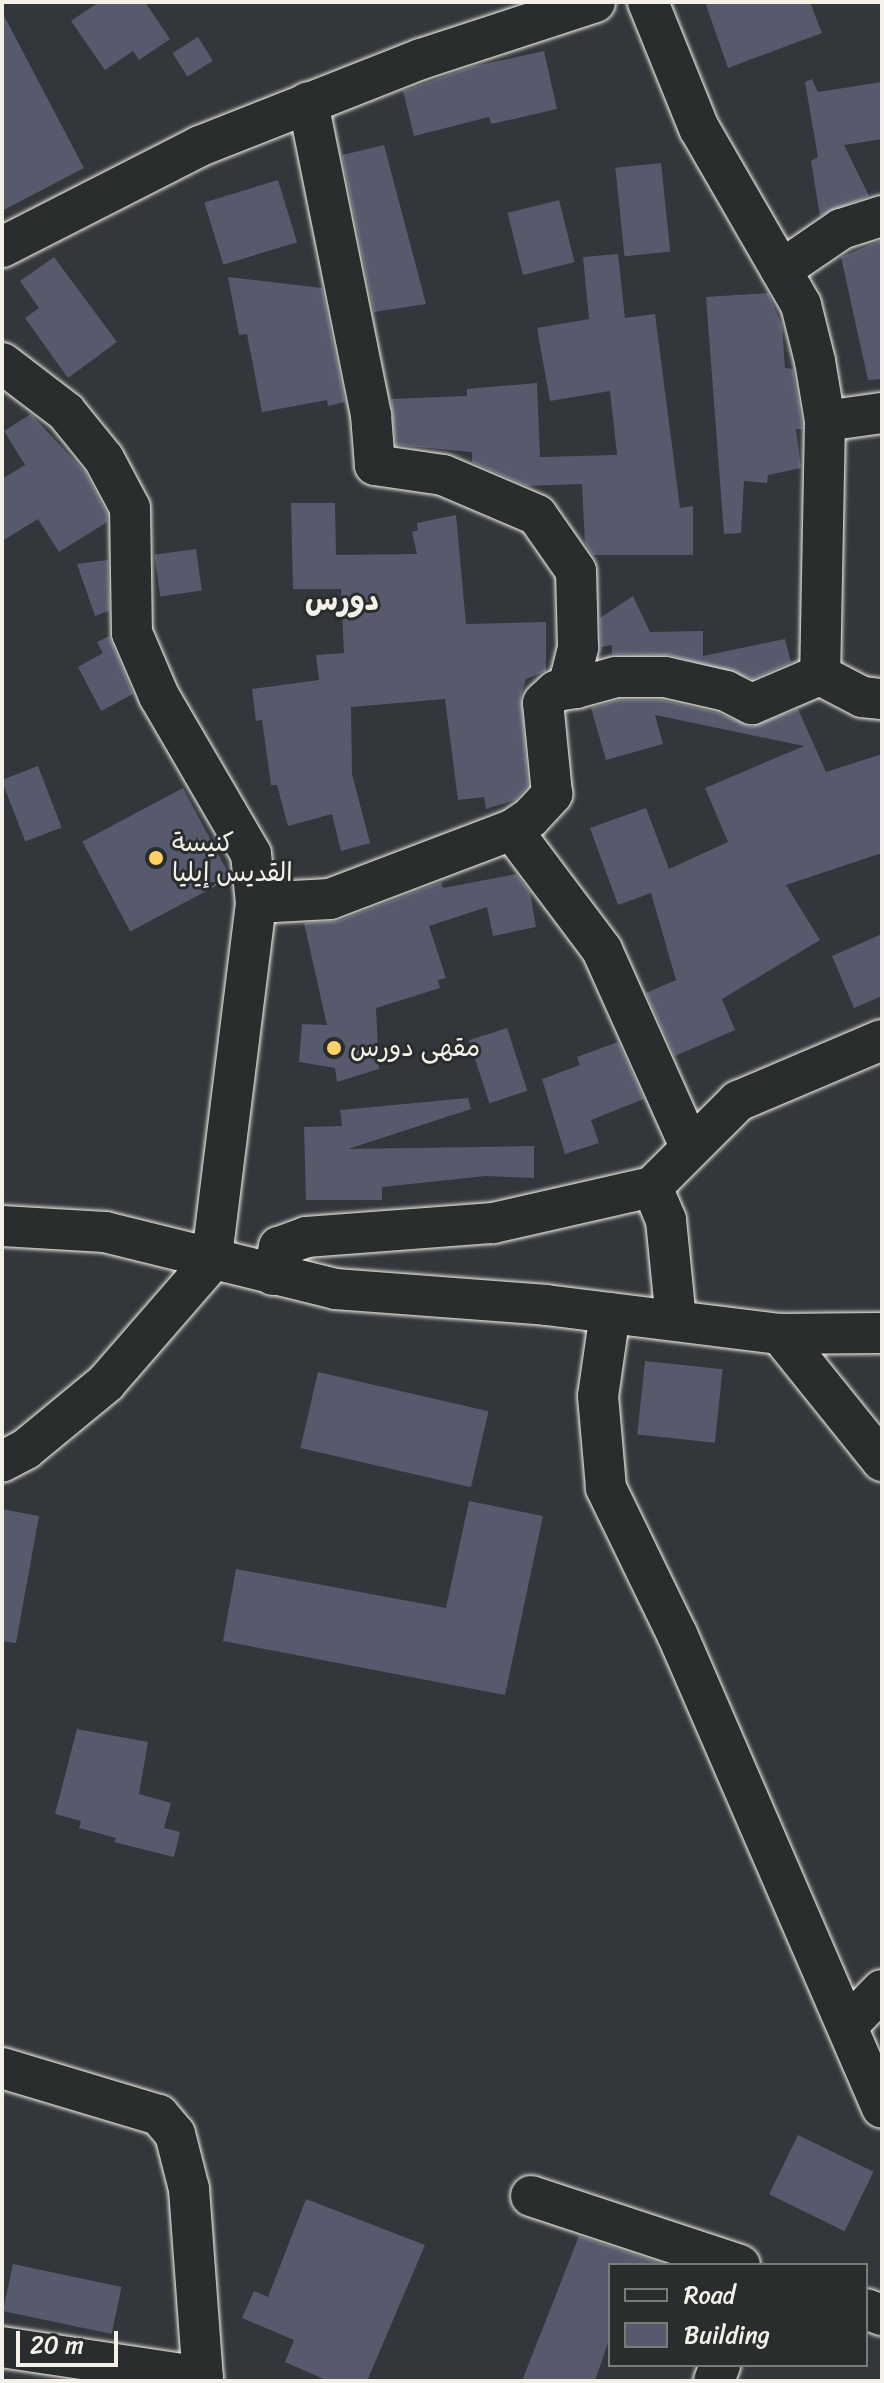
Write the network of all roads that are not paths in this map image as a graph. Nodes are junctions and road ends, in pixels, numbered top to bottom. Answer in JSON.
{"nodes":[{"id":1,"x":595,"y":2,"type":"edge"},
{"id":2,"x":648,"y":2,"type":"edge"},
{"id":3,"x":308,"y":102,"type":"junction"},
{"id":4,"x":882,"y":216,"type":"edge"},
{"id":5,"x":2,"y":247,"type":"edge"},
{"id":6,"x":781,"y":270,"type":"junction"},
{"id":7,"x":2,"y":363,"type":"edge"},
{"id":8,"x":882,"y":413,"type":"edge"},
{"id":9,"x":825,"y":421,"type":"junction"},
{"id":10,"x":820,"y":675,"type":"junction"},
{"id":11,"x":576,"y":688,"type":"junction"},
{"id":12,"x":882,"y":699,"type":"edge"},
{"id":13,"x":512,"y":830,"type":"junction"},
{"id":14,"x":256,"y":903,"type":"junction"},
{"id":15,"x":882,"y":1040,"type":"edge"},
{"id":16,"x":690,"y":1147,"type":"junction"},
{"id":17,"x":652,"y":1187,"type":"junction"},
{"id":18,"x":2,"y":1226,"type":"edge"},
{"id":19,"x":211,"y":1262,"type":"junction"},
{"id":20,"x":273,"y":1275,"type":"junction"},
{"id":21,"x":610,"y":1313,"type":"junction"},
{"id":22,"x":676,"y":1321,"type":"junction"},
{"id":23,"x":882,"y":1333,"type":"edge"},
{"id":24,"x":780,"y":1334,"type":"junction"},
{"id":25,"x":882,"y":1461,"type":"edge"},
{"id":26,"x":2,"y":1462,"type":"edge"},
{"id":27,"x":882,"y":1990,"type":"edge"},
{"id":28,"x":850,"y":2023,"type":"junction"},
{"id":29,"x":2,"y":2068,"type":"edge"},
{"id":30,"x":882,"y":2108,"type":"edge"},
{"id":31,"x":531,"y":2196,"type":"dead end"},
{"id":32,"x":734,"y":2263,"type":"edge"},
{"id":33,"x":2,"y":2347,"type":"edge"},
{"id":34,"x":203,"y":2379,"type":"edge"}],
"edges":[{"from":1,"to":3,"type":"street"},
{"from":2,"to":6,"type":"street"},
{"from":3,"to":5,"type":"street"},
{"from":3,"to":11,"type":"street"},
{"from":4,"to":6,"type":"street"},
{"from":6,"to":9,"type":"street"},
{"from":7,"to":14,"type":"street"},
{"from":8,"to":9,"type":"street"},
{"from":9,"to":10,"type":"street"},
{"from":10,"to":11,"type":"street"},
{"from":10,"to":12,"type":"street"},
{"from":11,"to":13,"type":"street"},
{"from":13,"to":14,"type":"street"},
{"from":13,"to":16,"type":"street"},
{"from":14,"to":19,"type":"street"},
{"from":15,"to":16,"type":"street"},
{"from":16,"to":17,"type":"street"},
{"from":17,"to":20,"type":"street"},
{"from":17,"to":22,"type":"street"},
{"from":18,"to":19,"type":"street"},
{"from":19,"to":20,"type":"street"},
{"from":19,"to":26,"type":"street"},
{"from":20,"to":21,"type":"street"},
{"from":21,"to":22,"type":"street"},
{"from":21,"to":28,"type":"street"},
{"from":22,"to":24,"type":"street"},
{"from":23,"to":24,"type":"street"},
{"from":24,"to":25,"type":"street"},
{"from":27,"to":28,"type":"street"},
{"from":28,"to":30,"type":"street"},
{"from":29,"to":34,"type":"street"},
{"from":31,"to":32,"type":"street"},
{"from":33,"to":34,"type":"street"}]}
